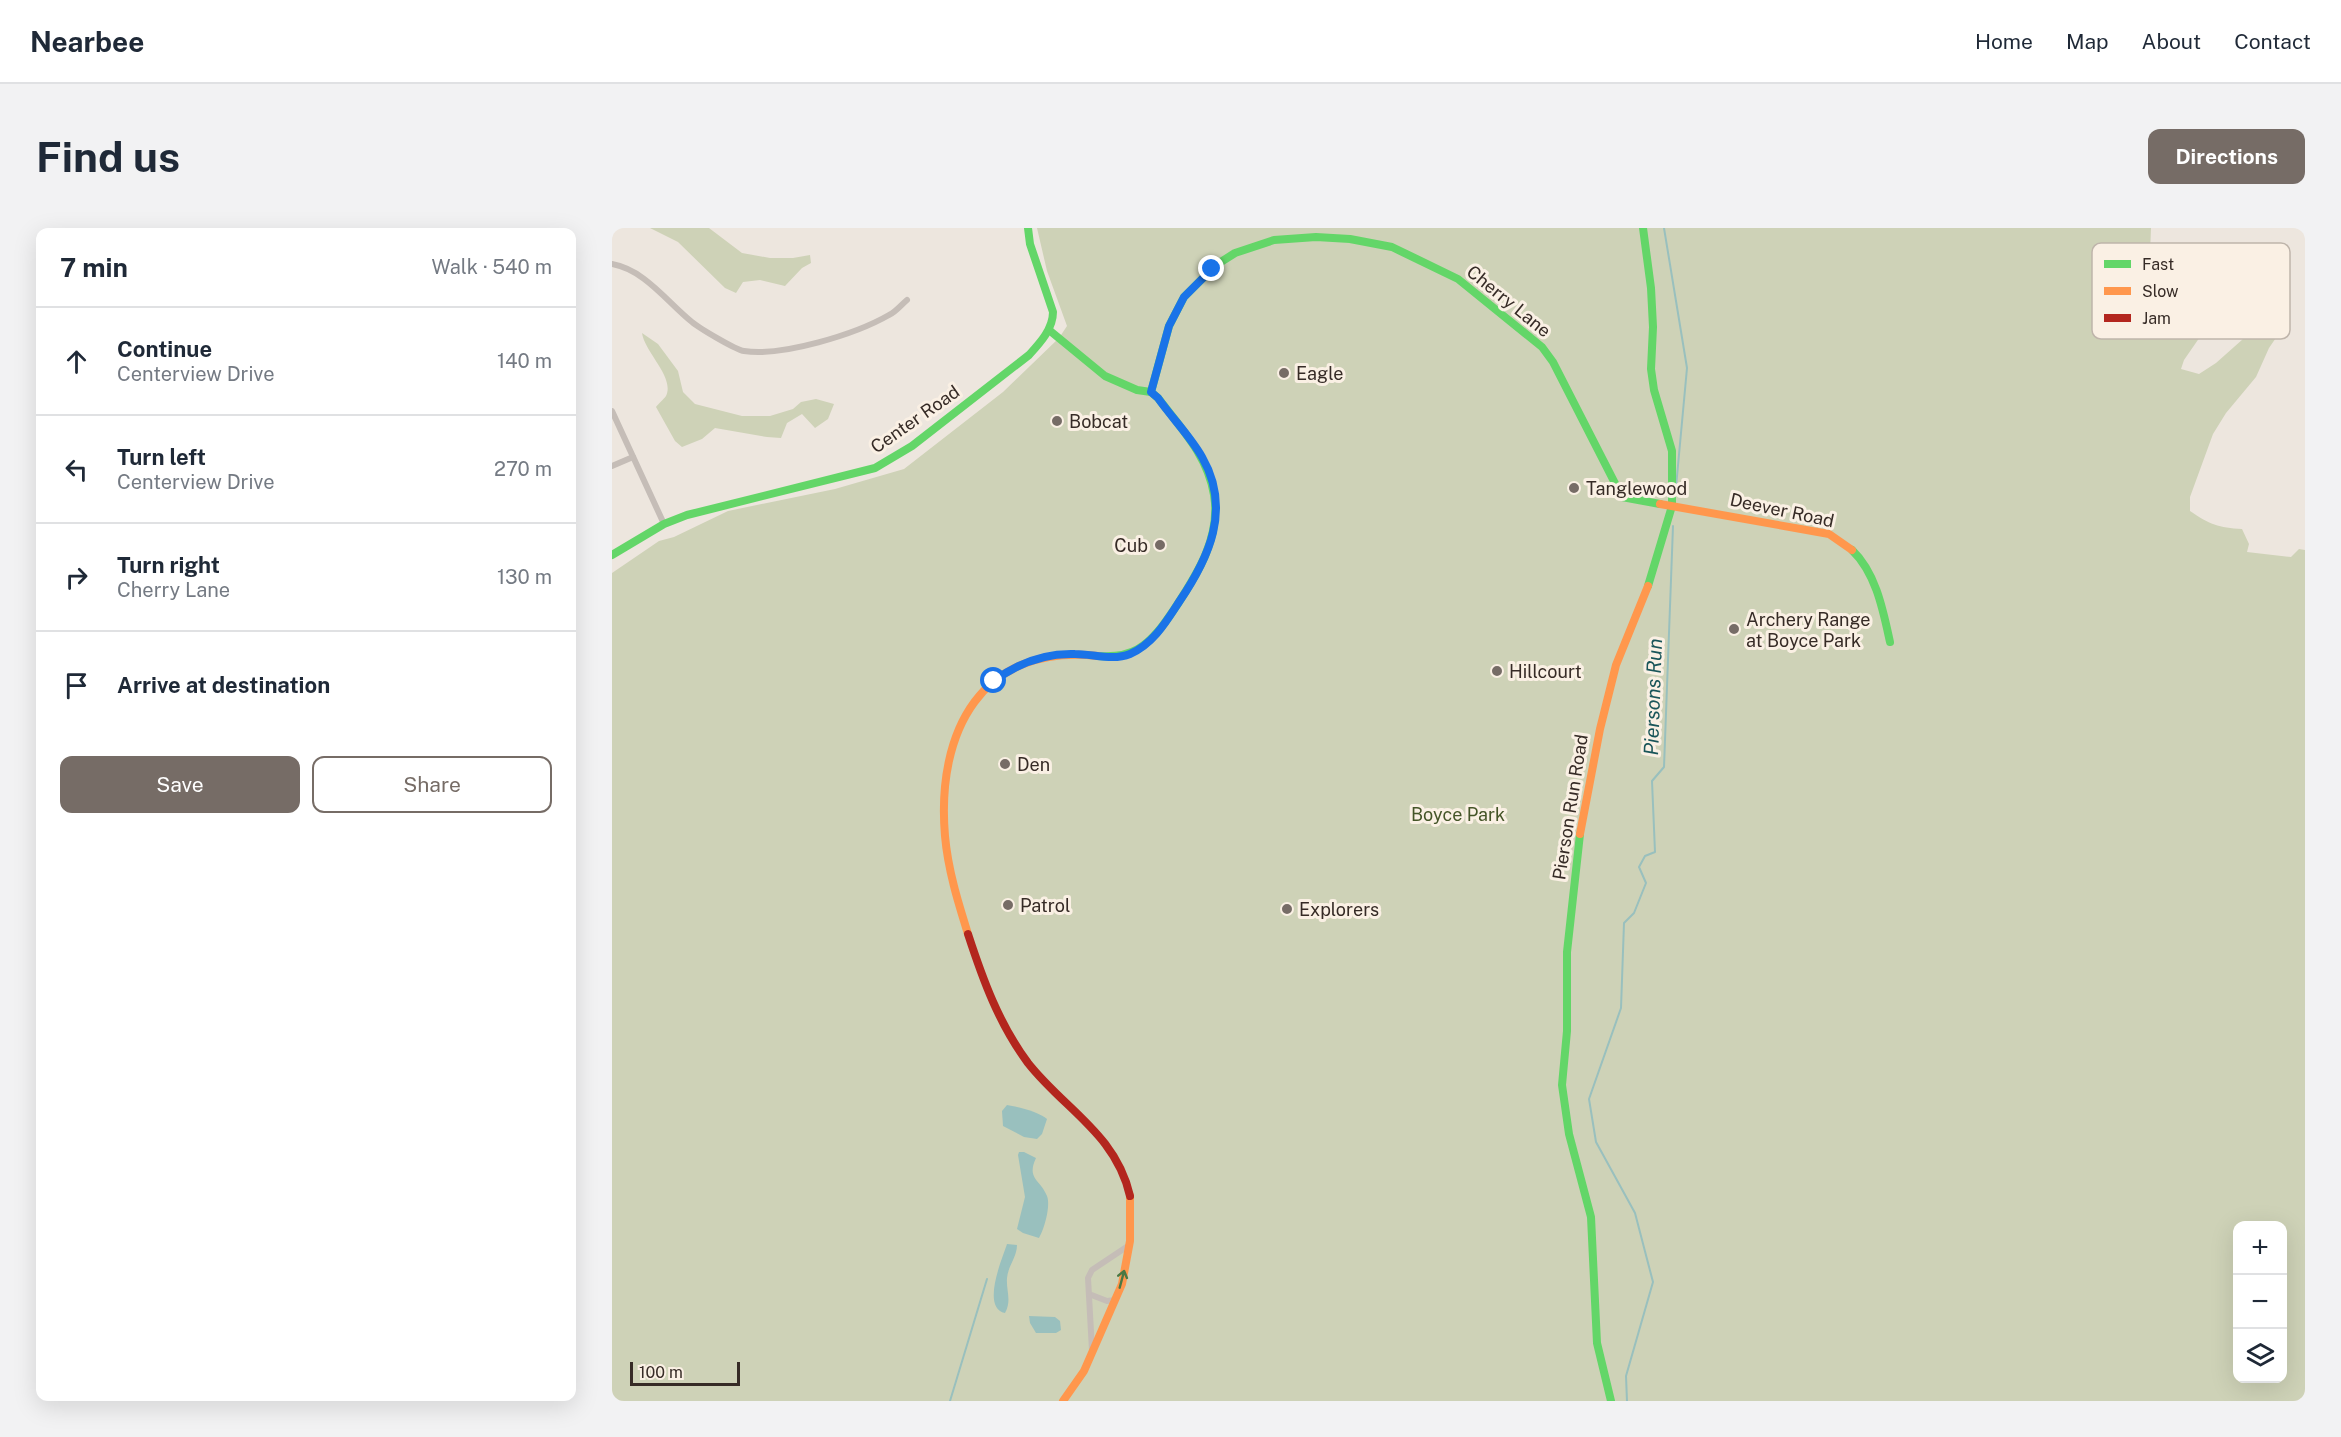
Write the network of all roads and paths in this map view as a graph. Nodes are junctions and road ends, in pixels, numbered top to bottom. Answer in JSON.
{"nodes":[{"id":1,"x":1028,"y":228,"type":"edge"},
{"id":2,"x":1643,"y":228,"type":"edge"},
{"id":3,"x":612,"y":264,"type":"edge"},
{"id":4,"x":907,"y":300,"type":"dead end"},
{"id":5,"x":1049,"y":330,"type":"junction"},
{"id":6,"x":1151,"y":392,"type":"junction"},
{"id":7,"x":612,"y":411,"type":"edge"},
{"id":8,"x":633,"y":457,"type":"junction"},
{"id":9,"x":612,"y":466,"type":"edge"},
{"id":10,"x":1672,"y":506,"type":"junction"},
{"id":11,"x":664,"y":524,"type":"junction"},
{"id":12,"x":612,"y":555,"type":"edge"},
{"id":13,"x":1890,"y":642,"type":"dead end"},
{"id":14,"x":1128,"y":1246,"type":"junction"},
{"id":15,"x":1089,"y":1294,"type":"junction"},
{"id":16,"x":1115,"y":1299,"type":"junction"},
{"id":17,"x":1092,"y":1350,"type":"junction"},
{"id":18,"x":1063,"y":1401,"type":"edge"},
{"id":19,"x":1611,"y":1401,"type":"edge"}],
"edges":[{"from":1,"to":5,"type":"street"},
{"from":2,"to":10,"type":"street","name":"Pierson Run Road"},
{"from":3,"to":4,"type":"street"},
{"from":5,"to":6,"type":"street"},
{"from":5,"to":11,"type":"street","name":"Center Road"},
{"from":6,"to":10,"type":"street","name":"Cherry Lane"},
{"from":6,"to":14,"type":"street"},
{"from":7,"to":8,"type":"street"},
{"from":8,"to":9,"type":"street"},
{"from":8,"to":11,"type":"street"},
{"from":10,"to":13,"type":"street","name":"Deever Road"},
{"from":10,"to":19,"type":"street","name":"Pierson Run Road"},
{"from":11,"to":12,"type":"street","name":"Center Road"},
{"from":14,"to":15,"type":"street"},
{"from":16,"to":14,"type":"street","one_way":true},
{"from":15,"to":16,"type":"street"},
{"from":15,"to":17,"type":"street"},
{"from":16,"to":17,"type":"street"},
{"from":17,"to":18,"type":"street"}]}
